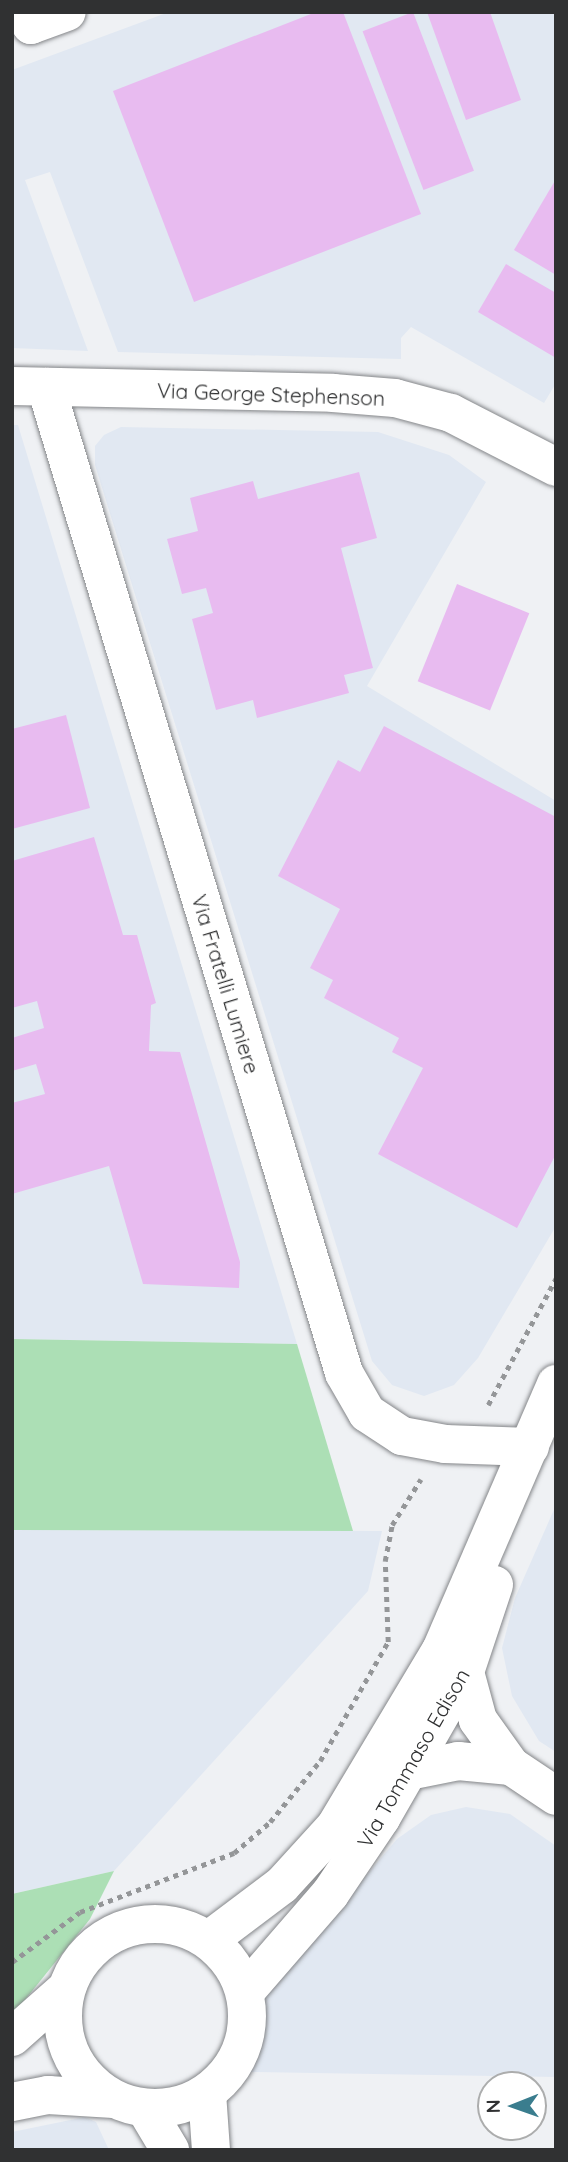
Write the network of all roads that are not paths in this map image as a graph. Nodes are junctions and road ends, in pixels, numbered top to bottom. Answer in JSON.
{"nodes":[{"id":1,"x":67,"y":12,"type":"edge"},
{"id":2,"x":29,"y":19,"type":"edge"},
{"id":3,"x":29,"y":387,"type":"edge"},
{"id":4,"x":556,"y":467,"type":"edge"},
{"id":5,"x":556,"y":1384,"type":"edge"},
{"id":6,"x":530,"y":1447,"type":"junction"},
{"id":7,"x":512,"y":1489,"type":"junction"},
{"id":8,"x":465,"y":1672,"type":"junction"},
{"id":9,"x":511,"y":1766,"type":"junction"},
{"id":10,"x":408,"y":1771,"type":"junction"},
{"id":11,"x":556,"y":1796,"type":"edge"},
{"id":12,"x":209,"y":1940,"type":"junction"},
{"id":13,"x":65,"y":1990,"type":"junction"},
{"id":14,"x":245,"y":1992,"type":"junction"},
{"id":15,"x":12,"y":2037,"type":"edge"},
{"id":16,"x":207,"y":2093,"type":"junction"},
{"id":17,"x":12,"y":2102,"type":"edge"},
{"id":18,"x":129,"y":2104,"type":"junction"},
{"id":19,"x":170,"y":2150,"type":"edge"},
{"id":20,"x":211,"y":2150,"type":"edge"}],
"edges":[{"from":1,"to":2,"type":"street"},
{"from":3,"to":4,"type":"street","name":"Via George Stephenson"},
{"from":3,"to":6,"type":"street","name":"Via Fratelli Lumiere"},
{"from":5,"to":6,"type":"street","name":"Via Tommaso Edison"},
{"from":6,"to":7,"type":"street","name":"Via Tommaso Edison"},
{"from":7,"to":8,"type":"street","name":"Via Tommaso Edison"},
{"from":7,"to":12,"type":"street","name":"Via Tommaso Edison"},
{"from":8,"to":9,"type":"street"},
{"from":8,"to":10,"type":"street","name":"Via Tommaso Edison"},
{"from":9,"to":10,"type":"street"},
{"from":9,"to":11,"type":"street"},
{"from":10,"to":14,"type":"street","name":"Via Tommaso Edison"},
{"from":12,"to":13,"type":"street"},
{"from":12,"to":14,"type":"street"},
{"from":13,"to":15,"type":"street"},
{"from":13,"to":18,"type":"street"},
{"from":14,"to":16,"type":"street"},
{"from":16,"to":18,"type":"street"},
{"from":16,"to":20,"type":"street"},
{"from":17,"to":18,"type":"street"},
{"from":18,"to":19,"type":"street"}]}
